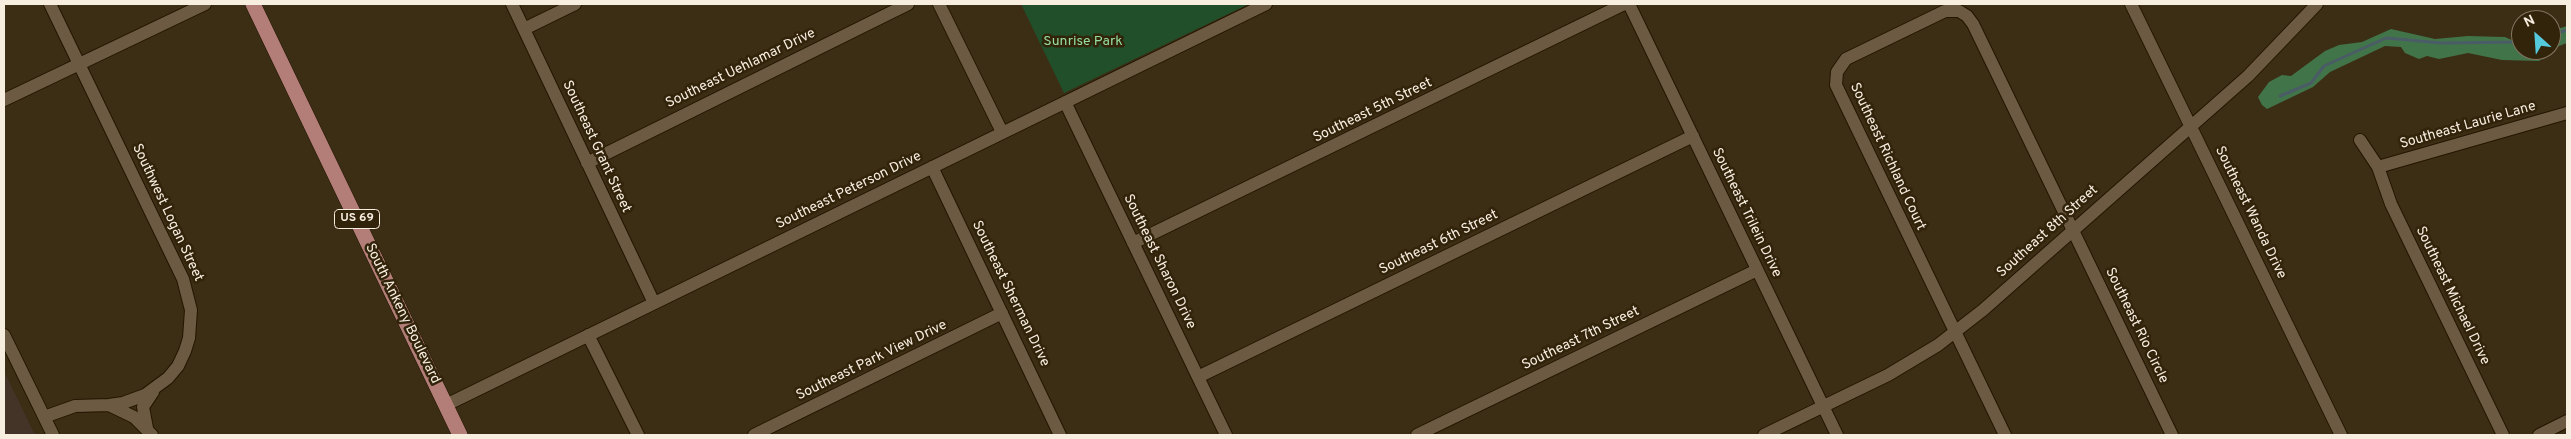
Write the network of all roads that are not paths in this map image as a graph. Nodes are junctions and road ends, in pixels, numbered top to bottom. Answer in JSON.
{"nodes":[{"id":1,"x":50,"y":4,"type":"edge"},
{"id":2,"x":205,"y":4,"type":"edge"},
{"id":3,"x":253,"y":4,"type":"edge"},
{"id":4,"x":512,"y":4,"type":"edge"},
{"id":5,"x":575,"y":4,"type":"edge"},
{"id":6,"x":908,"y":4,"type":"edge"},
{"id":7,"x":939,"y":4,"type":"edge"},
{"id":8,"x":1266,"y":4,"type":"edge"},
{"id":9,"x":1624,"y":4,"type":"edge"},
{"id":10,"x":1629,"y":4,"type":"edge"},
{"id":11,"x":2132,"y":4,"type":"edge"},
{"id":12,"x":2309,"y":6,"type":"edge"},
{"id":13,"x":524,"y":29,"type":"junction"},
{"id":14,"x":79,"y":65,"type":"junction"},
{"id":15,"x":4,"y":100,"type":"edge"},
{"id":16,"x":1065,"y":102,"type":"junction"},
{"id":17,"x":2567,"y":113,"type":"edge"},
{"id":18,"x":2190,"y":125,"type":"junction"},
{"id":19,"x":1002,"y":132,"type":"junction"},
{"id":20,"x":1692,"y":136,"type":"junction"},
{"id":21,"x":2360,"y":140,"type":"dead end"},
{"id":22,"x":587,"y":163,"type":"junction"},
{"id":23,"x":932,"y":167,"type":"junction"},
{"id":24,"x":2378,"y":167,"type":"junction"},
{"id":25,"x":2073,"y":229,"type":"junction"},
{"id":26,"x":1133,"y":243,"type":"junction"},
{"id":27,"x":1757,"y":270,"type":"junction"},
{"id":28,"x":654,"y":303,"type":"junction"},
{"id":29,"x":1002,"y":313,"type":"junction"},
{"id":30,"x":1955,"y":332,"type":"junction"},
{"id":31,"x":4,"y":335,"type":"edge"},
{"id":32,"x":588,"y":335,"type":"junction"},
{"id":33,"x":1198,"y":377,"type":"junction"},
{"id":34,"x":154,"y":390,"type":"junction"},
{"id":35,"x":110,"y":405,"type":"junction"},
{"id":36,"x":446,"y":405,"type":"junction"},
{"id":37,"x":1823,"y":406,"type":"junction"},
{"id":38,"x":44,"y":417,"type":"junction"},
{"id":39,"x":2567,"y":422,"type":"edge"},
{"id":40,"x":150,"y":433,"type":"edge"},
{"id":41,"x":53,"y":435,"type":"edge"},
{"id":42,"x":460,"y":435,"type":"edge"},
{"id":43,"x":638,"y":435,"type":"edge"},
{"id":44,"x":754,"y":435,"type":"edge"},
{"id":45,"x":1060,"y":435,"type":"edge"},
{"id":46,"x":1226,"y":435,"type":"edge"},
{"id":47,"x":1417,"y":435,"type":"edge"},
{"id":48,"x":1764,"y":435,"type":"edge"},
{"id":49,"x":1837,"y":435,"type":"edge"},
{"id":50,"x":2005,"y":435,"type":"edge"},
{"id":51,"x":2172,"y":435,"type":"edge"},
{"id":52,"x":2341,"y":435,"type":"edge"},
{"id":53,"x":2503,"y":435,"type":"edge"},
{"id":54,"x":2539,"y":435,"type":"edge"}],
"edges":[{"from":1,"to":14,"type":"street","name":"Southwest Logan Street"},
{"from":2,"to":14,"type":"street"},
{"from":3,"to":36,"type":"main road","name":"South Ankeny Boulevard","number":"US 69"},
{"from":4,"to":13,"type":"street","name":"Southeast Grant Street"},
{"from":5,"to":13,"type":"street"},
{"from":6,"to":22,"type":"street","name":"Southeast Uehlamar Drive"},
{"from":7,"to":19,"type":"street"},
{"from":8,"to":16,"type":"street","name":"Southeast Peterson Drive"},
{"from":9,"to":26,"type":"street","name":"Southeast 5th Street"},
{"from":10,"to":20,"type":"street","name":"Southeast Trilein Drive"},
{"from":11,"to":18,"type":"street","name":"Southeast Wanda Drive"},
{"from":12,"to":18,"type":"street","name":"Southeast 8th Street"},
{"from":13,"to":22,"type":"street","name":"Southeast Grant Street"},
{"from":14,"to":15,"type":"street"},
{"from":14,"to":34,"type":"street","name":"Southwest Logan Street"},
{"from":16,"to":19,"type":"street","name":"Southeast Peterson Drive"},
{"from":16,"to":26,"type":"street","name":"Southeast Sharon Drive"},
{"from":17,"to":24,"type":"street","name":"Southeast Laurie Lane"},
{"from":18,"to":25,"type":"street","name":"Southeast 8th Street"},
{"from":18,"to":52,"type":"street","name":"Southeast Wanda Drive"},
{"from":19,"to":23,"type":"street","name":"Southeast Peterson Drive"},
{"from":20,"to":27,"type":"street","name":"Southeast Trilein Drive"},
{"from":20,"to":33,"type":"street","name":"Southeast 6th Street"},
{"from":21,"to":24,"type":"street","name":"Southeast Michael Drive"},
{"from":22,"to":28,"type":"street","name":"Southeast Grant Street"},
{"from":23,"to":28,"type":"street","name":"Southeast Peterson Drive"},
{"from":23,"to":29,"type":"street","name":"Southeast Sherman Drive"},
{"from":24,"to":53,"type":"street","name":"Southeast Michael Drive"},
{"from":25,"to":30,"type":"street","name":"Southeast 8th Street"},
{"from":25,"to":30,"type":"street","name":"Southeast Richland Court"},
{"from":25,"to":51,"type":"street","name":"Southeast Rio Circle"},
{"from":26,"to":33,"type":"street","name":"Southeast Sharon Drive"},
{"from":27,"to":37,"type":"street","name":"Southeast Trilein Drive"},
{"from":27,"to":47,"type":"street","name":"Southeast 7th Street"},
{"from":28,"to":32,"type":"street","name":"Southeast Peterson Drive"},
{"from":29,"to":44,"type":"street","name":"Southeast Park View Drive"},
{"from":29,"to":45,"type":"street","name":"Southeast Sherman Drive"},
{"from":30,"to":37,"type":"street","name":"Southeast 8th Street"},
{"from":30,"to":50,"type":"street"},
{"from":31,"to":38,"type":"street"},
{"from":32,"to":36,"type":"street","name":"Southeast Peterson Drive"},
{"from":32,"to":43,"type":"street"},
{"from":33,"to":46,"type":"street","name":"Southeast Sharon Drive"},
{"from":34,"to":35,"type":"street","name":"Southwest Logan Street"},
{"from":34,"to":40,"type":"street"},
{"from":35,"to":38,"type":"street","name":"Southwest Logan Street"},
{"from":35,"to":40,"type":"street"},
{"from":36,"to":42,"type":"main road","name":"South Ankeny Boulevard","number":"US 69"},
{"from":37,"to":48,"type":"street","name":"Southeast 8th Street"},
{"from":37,"to":49,"type":"street","name":"Southeast Trilein Drive"},
{"from":38,"to":41,"type":"street"},
{"from":39,"to":54,"type":"street"}]}
